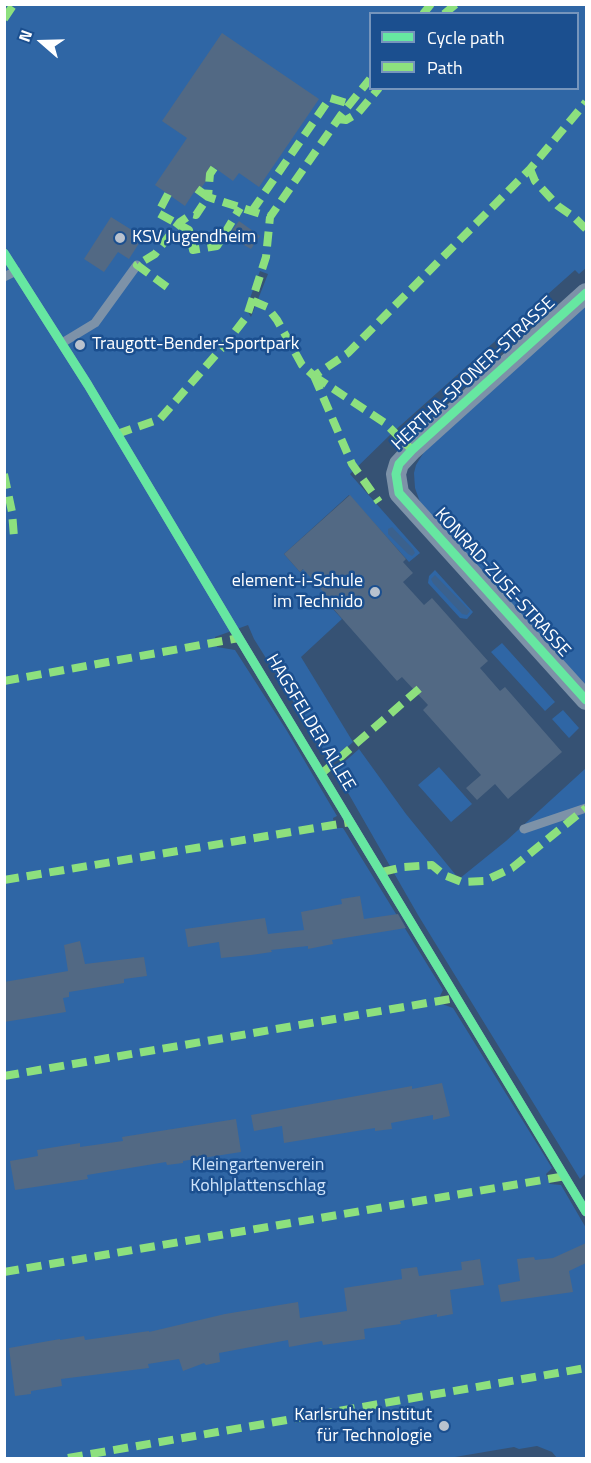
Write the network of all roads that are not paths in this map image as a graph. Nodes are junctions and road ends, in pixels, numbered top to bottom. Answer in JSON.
{"nodes":[{"id":1,"x":4,"y":253,"type":"edge"},
{"id":2,"x":137,"y":265,"type":"dead end"},
{"id":3,"x":16,"y":271,"type":"junction"},
{"id":4,"x":4,"y":277,"type":"edge"},
{"id":5,"x":586,"y":293,"type":"edge"},
{"id":6,"x":62,"y":343,"type":"junction"},
{"id":7,"x":397,"y":485,"type":"joint"},
{"id":8,"x":586,"y":700,"type":"edge"},
{"id":9,"x":586,"y":808,"type":"edge"},
{"id":10,"x":524,"y":829,"type":"dead end"},
{"id":11,"x":586,"y":1212,"type":"edge"}],
"edges":[{"from":1,"to":3,"type":"lane","name":"HAGSFELDER ALLEE"},
{"from":2,"to":6,"type":"lane"},
{"from":3,"to":4,"type":"lane"},
{"from":3,"to":6,"type":"lane","name":"HAGSFELDER ALLEE"},
{"from":5,"to":7,"type":"street","name":"HERTHA-SPONER-STRASSE"},
{"from":6,"to":11,"type":"lane","name":"HAGSFELDER ALLEE"},
{"from":7,"to":8,"type":"street","name":"KONRAD-ZUSE-STRASSE"},
{"from":9,"to":10,"type":"lane"}]}
